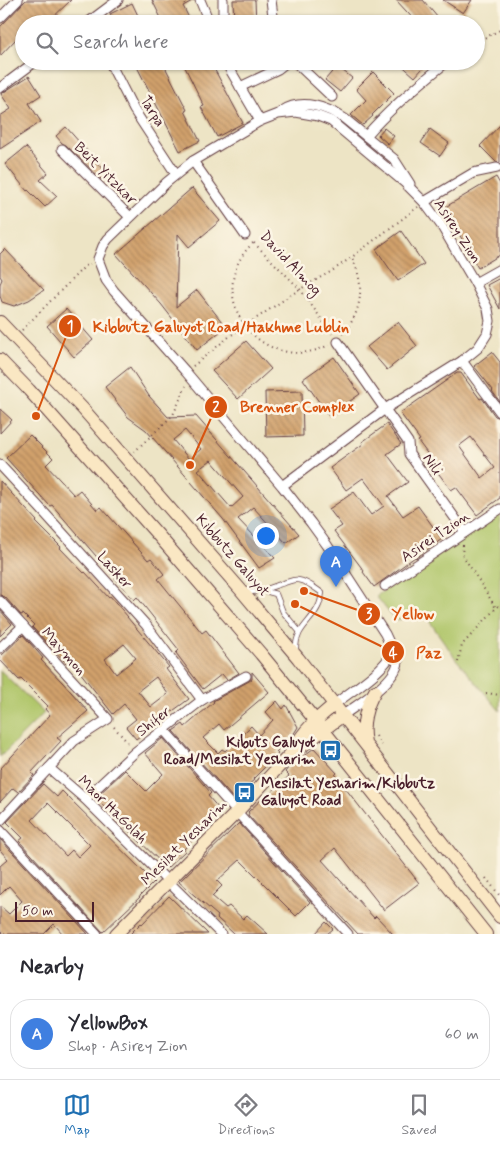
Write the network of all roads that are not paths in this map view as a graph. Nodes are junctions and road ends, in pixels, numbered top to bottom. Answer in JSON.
{"nodes":[{"id":1,"x":18,"y":0,"type":"edge"},
{"id":2,"x":118,"y":0,"type":"edge"},
{"id":3,"x":200,"y":0,"type":"edge"},
{"id":4,"x":223,"y":0,"type":"edge"},
{"id":5,"x":272,"y":0,"type":"edge"},
{"id":6,"x":98,"y":15,"type":"edge"},
{"id":7,"x":206,"y":15,"type":"edge"},
{"id":8,"x":223,"y":15,"type":"edge"},
{"id":9,"x":273,"y":15,"type":"edge"},
{"id":10,"x":0,"y":18,"type":"edge"},
{"id":11,"x":24,"y":70,"type":"edge"},
{"id":12,"x":114,"y":70,"type":"edge"},
{"id":13,"x":230,"y":70,"type":"edge"},
{"id":14,"x":276,"y":70,"type":"edge"},
{"id":15,"x":304,"y":70,"type":"edge"},
{"id":16,"x":437,"y":70,"type":"edge"},
{"id":17,"x":240,"y":87,"type":"junction"},
{"id":18,"x":0,"y":88,"type":"edge"},
{"id":19,"x":332,"y":97,"type":"dead end"},
{"id":20,"x":278,"y":114,"type":"junction"},
{"id":21,"x":260,"y":121,"type":"junction"},
{"id":22,"x":366,"y":136,"type":"junction"},
{"id":23,"x":62,"y":149,"type":"dead end"},
{"id":24,"x":193,"y":161,"type":"junction"},
{"id":25,"x":498,"y":168,"type":"dead end"},
{"id":26,"x":176,"y":174,"type":"junction"},
{"id":27,"x":421,"y":199,"type":"junction"},
{"id":28,"x":130,"y":218,"type":"junction"},
{"id":29,"x":245,"y":235,"type":"road end"},
{"id":30,"x":500,"y":269,"type":"edge"},
{"id":31,"x":475,"y":283,"type":"junction"},
{"id":32,"x":0,"y":322,"type":"edge"},
{"id":33,"x":337,"y":341,"type":"road end"},
{"id":34,"x":0,"y":360,"type":"edge"},
{"id":35,"x":462,"y":361,"type":"junction"},
{"id":36,"x":385,"y":409,"type":"junction"},
{"id":37,"x":500,"y":412,"type":"edge"},
{"id":38,"x":0,"y":465,"type":"edge"},
{"id":39,"x":282,"y":486,"type":"junction"},
{"id":40,"x":500,"y":508,"type":"edge"},
{"id":41,"x":464,"y":532,"type":"junction"},
{"id":42,"x":385,"y":586,"type":"dead end"},
{"id":43,"x":240,"y":589,"type":"junction"},
{"id":44,"x":265,"y":591,"type":"junction"},
{"id":45,"x":0,"y":601,"type":"edge"},
{"id":46,"x":23,"y":626,"type":"junction"},
{"id":47,"x":299,"y":631,"type":"junction"},
{"id":48,"x":0,"y":648,"type":"edge"},
{"id":49,"x":393,"y":652,"type":"junction"},
{"id":50,"x":298,"y":658,"type":"junction"},
{"id":51,"x":246,"y":676,"type":"dead end"},
{"id":52,"x":375,"y":691,"type":"junction"},
{"id":53,"x":202,"y":700,"type":"junction"},
{"id":54,"x":335,"y":704,"type":"junction"},
{"id":55,"x":344,"y":715,"type":"junction"},
{"id":56,"x":315,"y":721,"type":"junction"},
{"id":57,"x":164,"y":730,"type":"junction"},
{"id":58,"x":324,"y":731,"type":"junction"},
{"id":59,"x":366,"y":745,"type":"junction"},
{"id":60,"x":294,"y":750,"type":"junction"},
{"id":61,"x":49,"y":768,"type":"junction"},
{"id":62,"x":85,"y":799,"type":"junction"},
{"id":63,"x":237,"y":812,"type":"junction"},
{"id":64,"x":0,"y":821,"type":"edge"},
{"id":65,"x":0,"y":830,"type":"edge"},
{"id":66,"x":168,"y":882,"type":"junction"},
{"id":67,"x":500,"y":916,"type":"edge"},
{"id":68,"x":97,"y":934,"type":"edge"},
{"id":69,"x":116,"y":934,"type":"edge"},
{"id":70,"x":222,"y":934,"type":"edge"},
{"id":71,"x":348,"y":934,"type":"edge"},
{"id":72,"x":486,"y":934,"type":"edge"}],
"edges":[{"from":1,"to":10,"type":"street"},
{"from":2,"to":6,"type":"street"},
{"from":3,"to":7,"type":"street"},
{"from":4,"to":8,"type":"street"},
{"from":5,"to":9,"type":"street"},
{"from":11,"to":18,"type":"street"},
{"from":12,"to":26,"type":"street","name":"Tarpa"},
{"from":13,"to":17,"type":"street"},
{"from":14,"to":17,"type":"street"},
{"from":15,"to":19,"type":"street"},
{"from":16,"to":22,"type":"street"},
{"from":17,"to":21,"type":"street"},
{"from":20,"to":21,"type":"street","name":"Asirey Zion"},
{"from":20,"to":22,"type":"street"},
{"from":20,"to":27,"type":"street","name":"Asirey Zion"},
{"from":21,"to":24,"type":"street","name":"Asirey Zion"},
{"from":22,"to":27,"type":"street"},
{"from":23,"to":28,"type":"street","name":"Beit Yitzkar"},
{"from":24,"to":26,"type":"street","name":"Asirey Zion"},
{"from":24,"to":29,"type":"street","name":"David Almog"},
{"from":25,"to":27,"type":"street"},
{"from":26,"to":28,"type":"street","name":"Asirey Zion"},
{"from":27,"to":31,"type":"street","name":"Asirey Zion"},
{"from":28,"to":39,"type":"street","name":"Asirey Zion"},
{"from":30,"to":31,"type":"street"},
{"from":31,"to":35,"type":"street","name":"Asirey Zion"},
{"from":32,"to":43,"type":"main road","name":"Kibbutz Galuyot"},
{"from":33,"to":36,"type":"street"},
{"from":34,"to":56,"type":"main road"},
{"from":35,"to":36,"type":"street","name":"Asirey Zion"},
{"from":35,"to":37,"type":"street"},
{"from":36,"to":39,"type":"street","name":"Asirey Zion"},
{"from":36,"to":41,"type":"street","name":"Nili"},
{"from":38,"to":53,"type":"street","name":"Lasker"},
{"from":39,"to":49,"type":"street"},
{"from":40,"to":41,"type":"street","name":"Asirei Tzion"},
{"from":41,"to":42,"type":"street","name":"Asirei Tzion"},
{"from":43,"to":44,"type":"lane"},
{"from":43,"to":50,"type":"main road","name":"Kibbutz Galuyot"},
{"from":44,"to":47,"type":"lane"},
{"from":44,"to":47,"type":"lane"},
{"from":45,"to":46,"type":"street","name":"Maymon"},
{"from":46,"to":48,"type":"street"},
{"from":46,"to":61,"type":"street","name":"Maymon"},
{"from":47,"to":50,"type":"lane"},
{"from":49,"to":52,"type":"street"},
{"from":49,"to":54,"type":"street"},
{"from":50,"to":54,"type":"main road","name":"Kibbutz Galuyot"},
{"from":51,"to":53,"type":"street","name":"Shifer"},
{"from":52,"to":55,"type":"street"},
{"from":52,"to":59,"type":"main road"},
{"from":53,"to":57,"type":"street","name":"Shifer"},
{"from":54,"to":55,"type":"main road","name":"Kibbutz Galuyot"},
{"from":54,"to":56,"type":"main road","name":"Mesilat Yesharim"},
{"from":55,"to":58,"type":"main road","name":"Mesilat Yesharim"},
{"from":55,"to":59,"type":"main road","name":"Kibbutz Galuyot"},
{"from":56,"to":58,"type":"main road"},
{"from":56,"to":60,"type":"main road","name":"Mesilat Yesharim"},
{"from":57,"to":62,"type":"street","name":"Shifer"},
{"from":57,"to":63,"type":"street"},
{"from":58,"to":60,"type":"main road","name":"Mesilat Yesharim"},
{"from":58,"to":72,"type":"main road"},
{"from":59,"to":67,"type":"main road","name":"Kibbutz Galuyot"},
{"from":60,"to":63,"type":"main road","name":"Mesilat Yesharim"},
{"from":61,"to":62,"type":"street","name":"Maor HaGolah"},
{"from":61,"to":64,"type":"street"},
{"from":62,"to":66,"type":"street","name":"Maor HaGolah"},
{"from":63,"to":66,"type":"main road","name":"Mesilat Yesharim"},
{"from":63,"to":71,"type":"street"},
{"from":65,"to":68,"type":"street"},
{"from":66,"to":69,"type":"main road","name":"Mesilat Yesharim"},
{"from":66,"to":70,"type":"street","name":"Maor HaGolah"}]}
